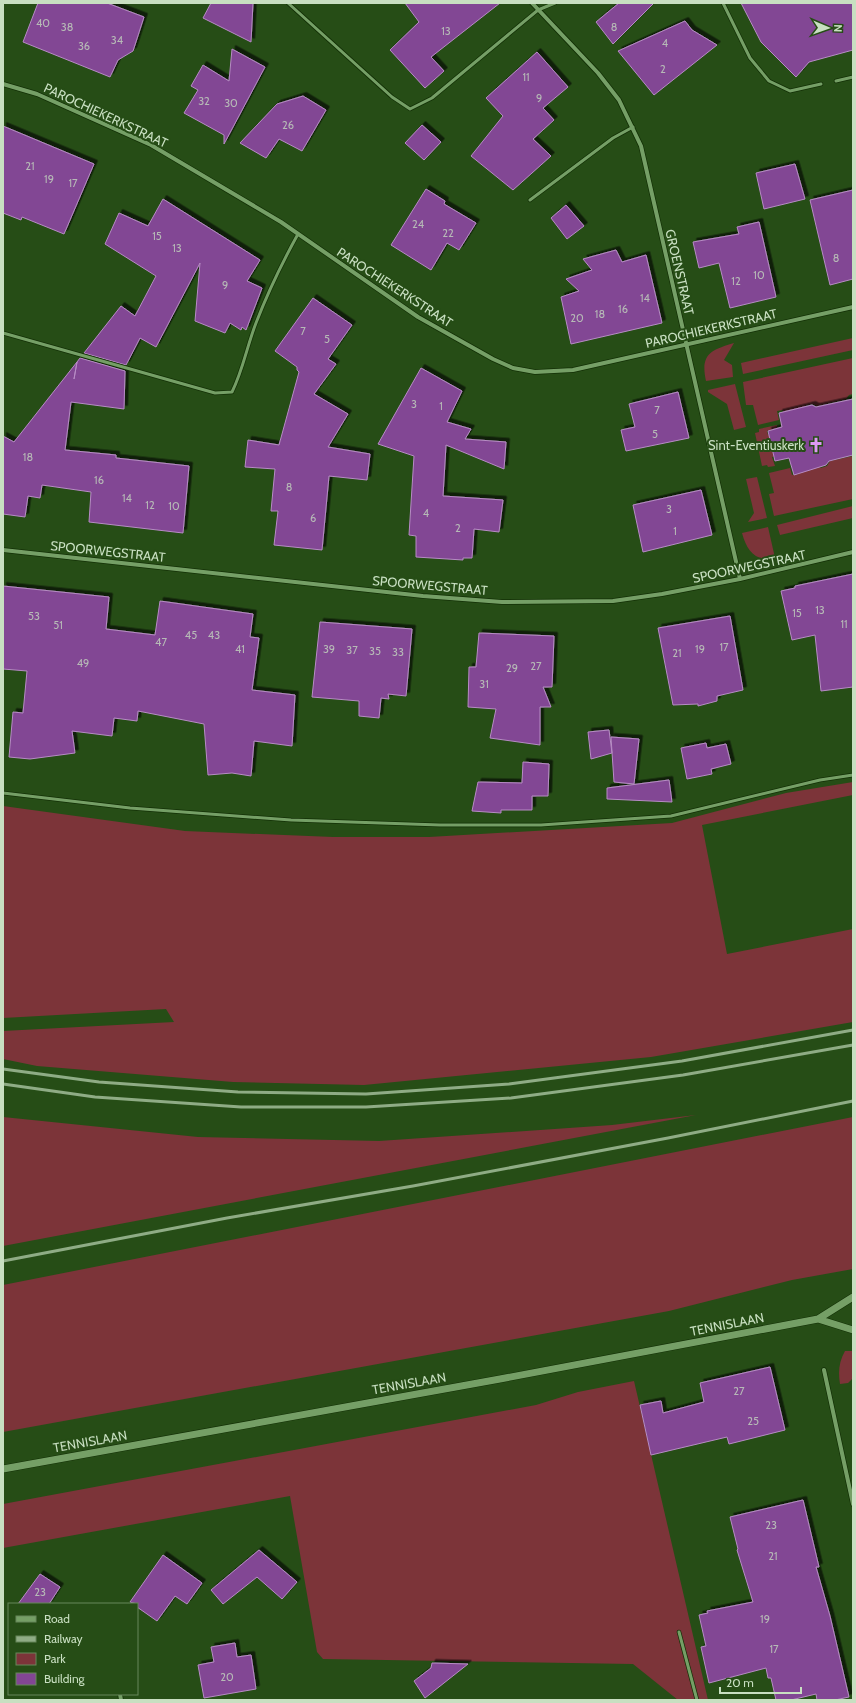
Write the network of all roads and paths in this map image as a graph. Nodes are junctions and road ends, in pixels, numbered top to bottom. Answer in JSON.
{"nodes":[{"id":1,"x":288,"y":3,"type":"edge"},
{"id":2,"x":532,"y":3,"type":"edge"},
{"id":3,"x":555,"y":3,"type":"edge"},
{"id":4,"x":723,"y":3,"type":"edge"},
{"id":5,"x":538,"y":10,"type":"junction"},
{"id":6,"x":853,"y":77,"type":"edge"},
{"id":7,"x":836,"y":81,"type":"dead end"},
{"id":8,"x":3,"y":84,"type":"edge"},
{"id":9,"x":821,"y":84,"type":"dead end"},
{"id":10,"x":633,"y":127,"type":"junction"},
{"id":11,"x":530,"y":200,"type":"dead end"},
{"id":12,"x":298,"y":234,"type":"junction"},
{"id":13,"x":853,"y":307,"type":"edge"},
{"id":14,"x":3,"y":333,"type":"edge"},
{"id":15,"x":686,"y":344,"type":"junction"},
{"id":16,"x":3,"y":550,"type":"edge"},
{"id":17,"x":853,"y":552,"type":"edge"},
{"id":18,"x":740,"y":579,"type":"junction"},
{"id":19,"x":853,"y":774,"type":"edge"},
{"id":20,"x":3,"y":793,"type":"edge"},
{"id":21,"x":853,"y":1297,"type":"edge"},
{"id":22,"x":818,"y":1319,"type":"junction"},
{"id":23,"x":853,"y":1330,"type":"edge"},
{"id":24,"x":824,"y":1370,"type":"dead end"},
{"id":25,"x":3,"y":1469,"type":"edge"},
{"id":26,"x":853,"y":1504,"type":"edge"},
{"id":27,"x":679,"y":1632,"type":"dead end"},
{"id":28,"x":697,"y":1700,"type":"edge"}],
"edges":[{"from":1,"to":5,"type":"lane"},
{"from":2,"to":5,"type":"street","name":"GROENSTRAAT"},
{"from":3,"to":5,"type":"lane"},
{"from":4,"to":9,"type":"lane"},
{"from":5,"to":10,"type":"street","name":"GROENSTRAAT"},
{"from":6,"to":7,"type":"lane"},
{"from":8,"to":12,"type":"street","name":"PAROCHIEKERKSTRAAT"},
{"from":10,"to":11,"type":"lane"},
{"from":10,"to":15,"type":"street","name":"GROENSTRAAT"},
{"from":12,"to":14,"type":"lane"},
{"from":12,"to":15,"type":"street","name":"PAROCHIEKERKSTRAAT"},
{"from":13,"to":15,"type":"street","name":"PAROCHIEKERKSTRAAT"},
{"from":15,"to":18,"type":"street","name":"GROENSTRAAT"},
{"from":16,"to":18,"type":"street","name":"SPOORWEGSTRAAT"},
{"from":17,"to":18,"type":"street","name":"SPOORWEGSTRAAT"},
{"from":19,"to":20,"type":"lane"},
{"from":21,"to":22,"type":"street","name":"TENNISLAAN"},
{"from":22,"to":23,"type":"street","name":"TENNISLAAN"},
{"from":22,"to":25,"type":"street","name":"TENNISLAAN"},
{"from":24,"to":26,"type":"street"},
{"from":27,"to":28,"type":"lane"}]}
